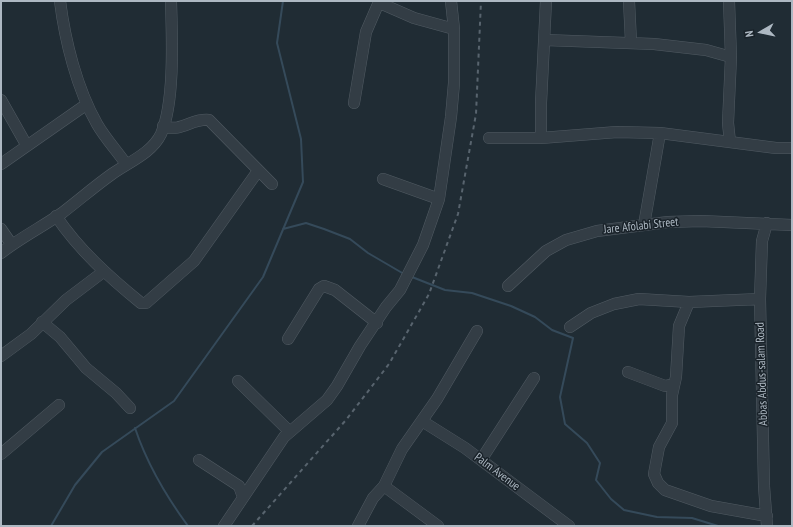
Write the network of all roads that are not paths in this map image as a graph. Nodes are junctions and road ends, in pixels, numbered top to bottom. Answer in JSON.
{"nodes":[{"id":1,"x":60,"y":1,"type":"edge"},
{"id":2,"x":171,"y":1,"type":"edge"},
{"id":3,"x":379,"y":1,"type":"edge"},
{"id":4,"x":451,"y":1,"type":"edge"},
{"id":5,"x":546,"y":1,"type":"edge"},
{"id":6,"x":629,"y":1,"type":"edge"},
{"id":7,"x":729,"y":1,"type":"edge"},
{"id":8,"x":454,"y":30,"type":"junction"},
{"id":9,"x":545,"y":40,"type":"junction"},
{"id":10,"x":631,"y":42,"type":"junction"},
{"id":11,"x":730,"y":57,"type":"junction"},
{"id":12,"x":1,"y":100,"type":"edge"},
{"id":13,"x":354,"y":103,"type":"dead end"},
{"id":14,"x":87,"y":104,"type":"junction"},
{"id":15,"x":163,"y":126,"type":"junction"},
{"id":16,"x":660,"y":133,"type":"junction"},
{"id":17,"x":489,"y":138,"type":"dead end"},
{"id":18,"x":541,"y":138,"type":"junction"},
{"id":19,"x":730,"y":142,"type":"junction"},
{"id":20,"x":27,"y":146,"type":"junction"},
{"id":21,"x":792,"y":148,"type":"edge"},
{"id":22,"x":1,"y":164,"type":"edge"},
{"id":23,"x":126,"y":164,"type":"junction"},
{"id":24,"x":258,"y":171,"type":"junction"},
{"id":25,"x":383,"y":179,"type":"dead end"},
{"id":26,"x":272,"y":184,"type":"dead end"},
{"id":27,"x":439,"y":199,"type":"junction"},
{"id":28,"x":56,"y":216,"type":"junction"},
{"id":29,"x":767,"y":223,"type":"junction"},
{"id":30,"x":644,"y":225,"type":"junction"},
{"id":31,"x":792,"y":225,"type":"edge"},
{"id":32,"x":1,"y":229,"type":"edge"},
{"id":33,"x":12,"y":245,"type":"junction"},
{"id":34,"x":1,"y":253,"type":"edge"},
{"id":35,"x":103,"y":272,"type":"junction"},
{"id":36,"x":508,"y":286,"type":"dead end"},
{"id":37,"x":760,"y":298,"type":"junction"},
{"id":38,"x":689,"y":302,"type":"junction"},
{"id":39,"x":42,"y":322,"type":"junction"},
{"id":40,"x":377,"y":323,"type":"junction"},
{"id":41,"x":570,"y":327,"type":"dead end"},
{"id":42,"x":477,"y":331,"type":"dead end"},
{"id":43,"x":288,"y":339,"type":"dead end"},
{"id":44,"x":1,"y":356,"type":"edge"},
{"id":45,"x":628,"y":372,"type":"dead end"},
{"id":46,"x":534,"y":378,"type":"dead end"},
{"id":47,"x":238,"y":381,"type":"dead end"},
{"id":48,"x":674,"y":384,"type":"junction"},
{"id":49,"x":59,"y":405,"type":"dead end"},
{"id":50,"x":130,"y":408,"type":"dead end"},
{"id":51,"x":422,"y":421,"type":"junction"},
{"id":52,"x":289,"y":431,"type":"junction"},
{"id":53,"x":1,"y":454,"type":"edge"},
{"id":54,"x":199,"y":460,"type":"dead end"},
{"id":55,"x":481,"y":460,"type":"junction"},
{"id":56,"x":384,"y":486,"type":"junction"},
{"id":57,"x":243,"y":497,"type":"junction"},
{"id":58,"x":767,"y":521,"type":"edge"},
{"id":59,"x":224,"y":526,"type":"edge"},
{"id":60,"x":358,"y":526,"type":"edge"},
{"id":61,"x":438,"y":526,"type":"edge"},
{"id":62,"x":569,"y":526,"type":"edge"}],
"edges":[{"from":1,"to":14,"type":"street"},
{"from":2,"to":15,"type":"street"},
{"from":3,"to":8,"type":"street"},
{"from":3,"to":13,"type":"street"},
{"from":4,"to":8,"type":"street"},
{"from":5,"to":9,"type":"street"},
{"from":6,"to":10,"type":"street"},
{"from":7,"to":11,"type":"street"},
{"from":8,"to":27,"type":"street"},
{"from":9,"to":10,"type":"street"},
{"from":9,"to":18,"type":"street"},
{"from":10,"to":11,"type":"street"},
{"from":11,"to":19,"type":"street"},
{"from":12,"to":20,"type":"street"},
{"from":14,"to":20,"type":"street"},
{"from":14,"to":23,"type":"street"},
{"from":15,"to":23,"type":"street"},
{"from":15,"to":24,"type":"street"},
{"from":16,"to":18,"type":"street"},
{"from":16,"to":19,"type":"street"},
{"from":16,"to":30,"type":"street"},
{"from":17,"to":18,"type":"street"},
{"from":19,"to":21,"type":"street"},
{"from":20,"to":22,"type":"street"},
{"from":23,"to":28,"type":"street"},
{"from":24,"to":26,"type":"street"},
{"from":24,"to":35,"type":"street"},
{"from":25,"to":27,"type":"street"},
{"from":27,"to":40,"type":"street"},
{"from":28,"to":33,"type":"street"},
{"from":28,"to":35,"type":"street"},
{"from":29,"to":30,"type":"street","name":"Jare Afolabi Street"},
{"from":29,"to":31,"type":"street","name":"Jare Afolabi Street"},
{"from":29,"to":37,"type":"street","name":"Abbas Abdus-salam Road"},
{"from":30,"to":36,"type":"street","name":"Jare Afolabi Street"},
{"from":32,"to":33,"type":"street"},
{"from":33,"to":34,"type":"street"},
{"from":35,"to":39,"type":"street"},
{"from":37,"to":38,"type":"street"},
{"from":37,"to":58,"type":"street","name":"Abbas Abdus-salam Road"},
{"from":38,"to":41,"type":"street"},
{"from":38,"to":48,"type":"street"},
{"from":39,"to":44,"type":"street"},
{"from":39,"to":50,"type":"street"},
{"from":40,"to":43,"type":"street"},
{"from":40,"to":52,"type":"street"},
{"from":42,"to":51,"type":"street"},
{"from":45,"to":48,"type":"street"},
{"from":46,"to":55,"type":"street"},
{"from":47,"to":52,"type":"street"},
{"from":48,"to":58,"type":"street"},
{"from":49,"to":53,"type":"street"},
{"from":51,"to":55,"type":"street","name":"Palm Avenue"},
{"from":51,"to":56,"type":"street"},
{"from":52,"to":57,"type":"street"},
{"from":54,"to":57,"type":"street"},
{"from":55,"to":62,"type":"street","name":"Palm Avenue"},
{"from":56,"to":60,"type":"street"},
{"from":56,"to":61,"type":"street"},
{"from":57,"to":59,"type":"street"}]}
